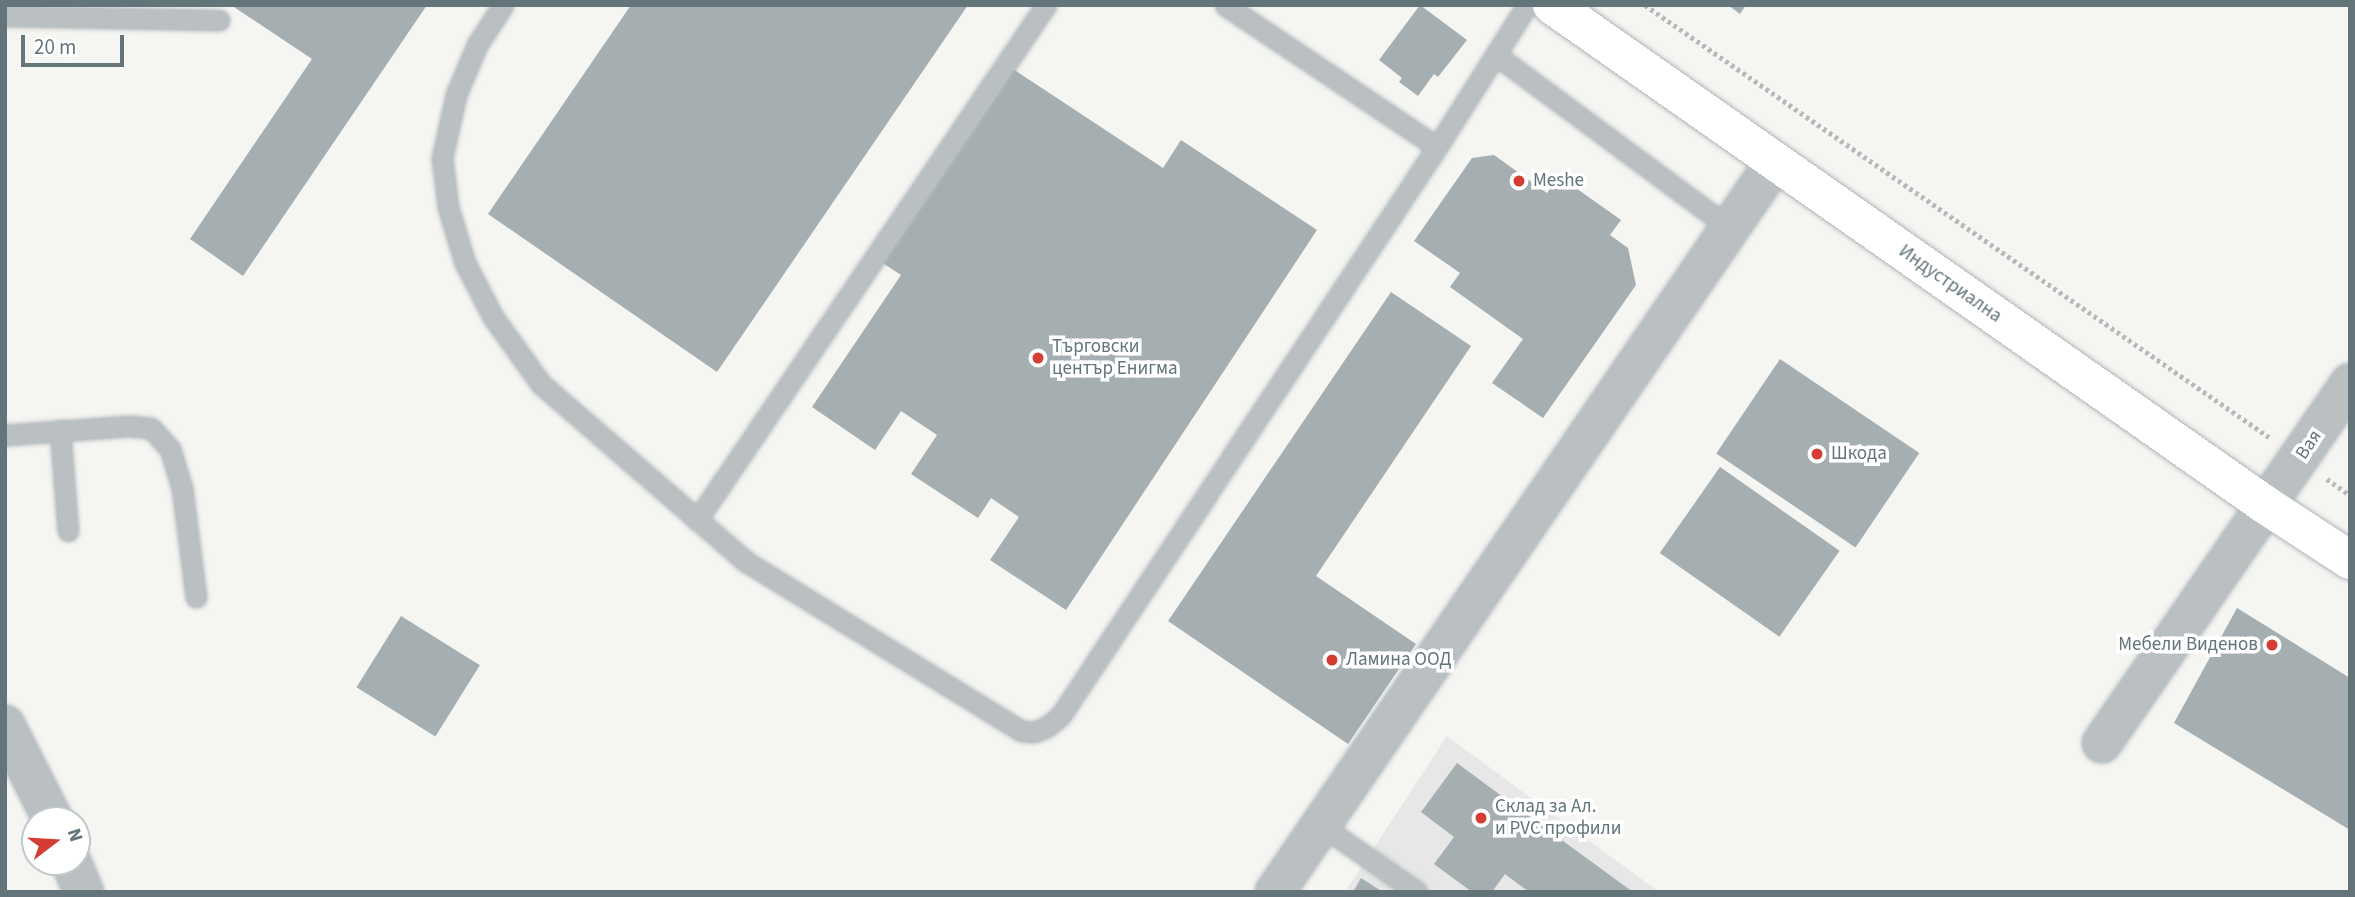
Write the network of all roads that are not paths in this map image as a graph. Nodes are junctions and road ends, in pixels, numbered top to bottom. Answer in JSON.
{"nodes":[{"id":1,"x":503,"y":5,"type":"edge"},
{"id":2,"x":1046,"y":5,"type":"edge"},
{"id":3,"x":1225,"y":5,"type":"edge"},
{"id":4,"x":1527,"y":5,"type":"edge"},
{"id":5,"x":1552,"y":5,"type":"edge"},
{"id":6,"x":5,"y":16,"type":"edge"},
{"id":7,"x":219,"y":20,"type":"dead end"},
{"id":8,"x":1496,"y":55,"type":"junction"},
{"id":9,"x":1437,"y":147,"type":"junction"},
{"id":10,"x":1775,"y":162,"type":"junction"},
{"id":11,"x":1730,"y":228,"type":"junction"},
{"id":12,"x":2350,"y":383,"type":"edge"},
{"id":13,"x":60,"y":430,"type":"junction"},
{"id":14,"x":5,"y":435,"type":"edge"},
{"id":15,"x":2264,"y":504,"type":"junction"},
{"id":16,"x":697,"y":520,"type":"junction"},
{"id":17,"x":68,"y":531,"type":"dead end"},
{"id":18,"x":2350,"y":560,"type":"edge"},
{"id":19,"x":196,"y":597,"type":"dead end"},
{"id":20,"x":5,"y":725,"type":"edge"},
{"id":21,"x":2102,"y":743,"type":"dead end"},
{"id":22,"x":46,"y":806,"type":"edge"},
{"id":23,"x":1321,"y":825,"type":"junction"},
{"id":24,"x":1275,"y":892,"type":"edge"},
{"id":25,"x":1417,"y":892,"type":"edge"}],
"edges":[{"from":1,"to":16,"type":"lane"},
{"from":2,"to":16,"type":"lane"},
{"from":3,"to":9,"type":"lane"},
{"from":4,"to":8,"type":"lane"},
{"from":5,"to":10,"type":"main road","name":"Индустриална"},
{"from":6,"to":7,"type":"lane"},
{"from":8,"to":9,"type":"lane"},
{"from":8,"to":11,"type":"lane"},
{"from":9,"to":16,"type":"lane"},
{"from":10,"to":11,"type":"street"},
{"from":10,"to":15,"type":"main road","name":"Индустриална"},
{"from":11,"to":23,"type":"street"},
{"from":12,"to":15,"type":"street","name":"Вая"},
{"from":13,"to":14,"type":"lane"},
{"from":13,"to":17,"type":"lane"},
{"from":13,"to":19,"type":"lane"},
{"from":15,"to":18,"type":"main road","name":"Индустриална"},
{"from":15,"to":21,"type":"street","name":"Вая"},
{"from":20,"to":22,"type":"street"},
{"from":23,"to":24,"type":"street"},
{"from":23,"to":25,"type":"lane"}]}
